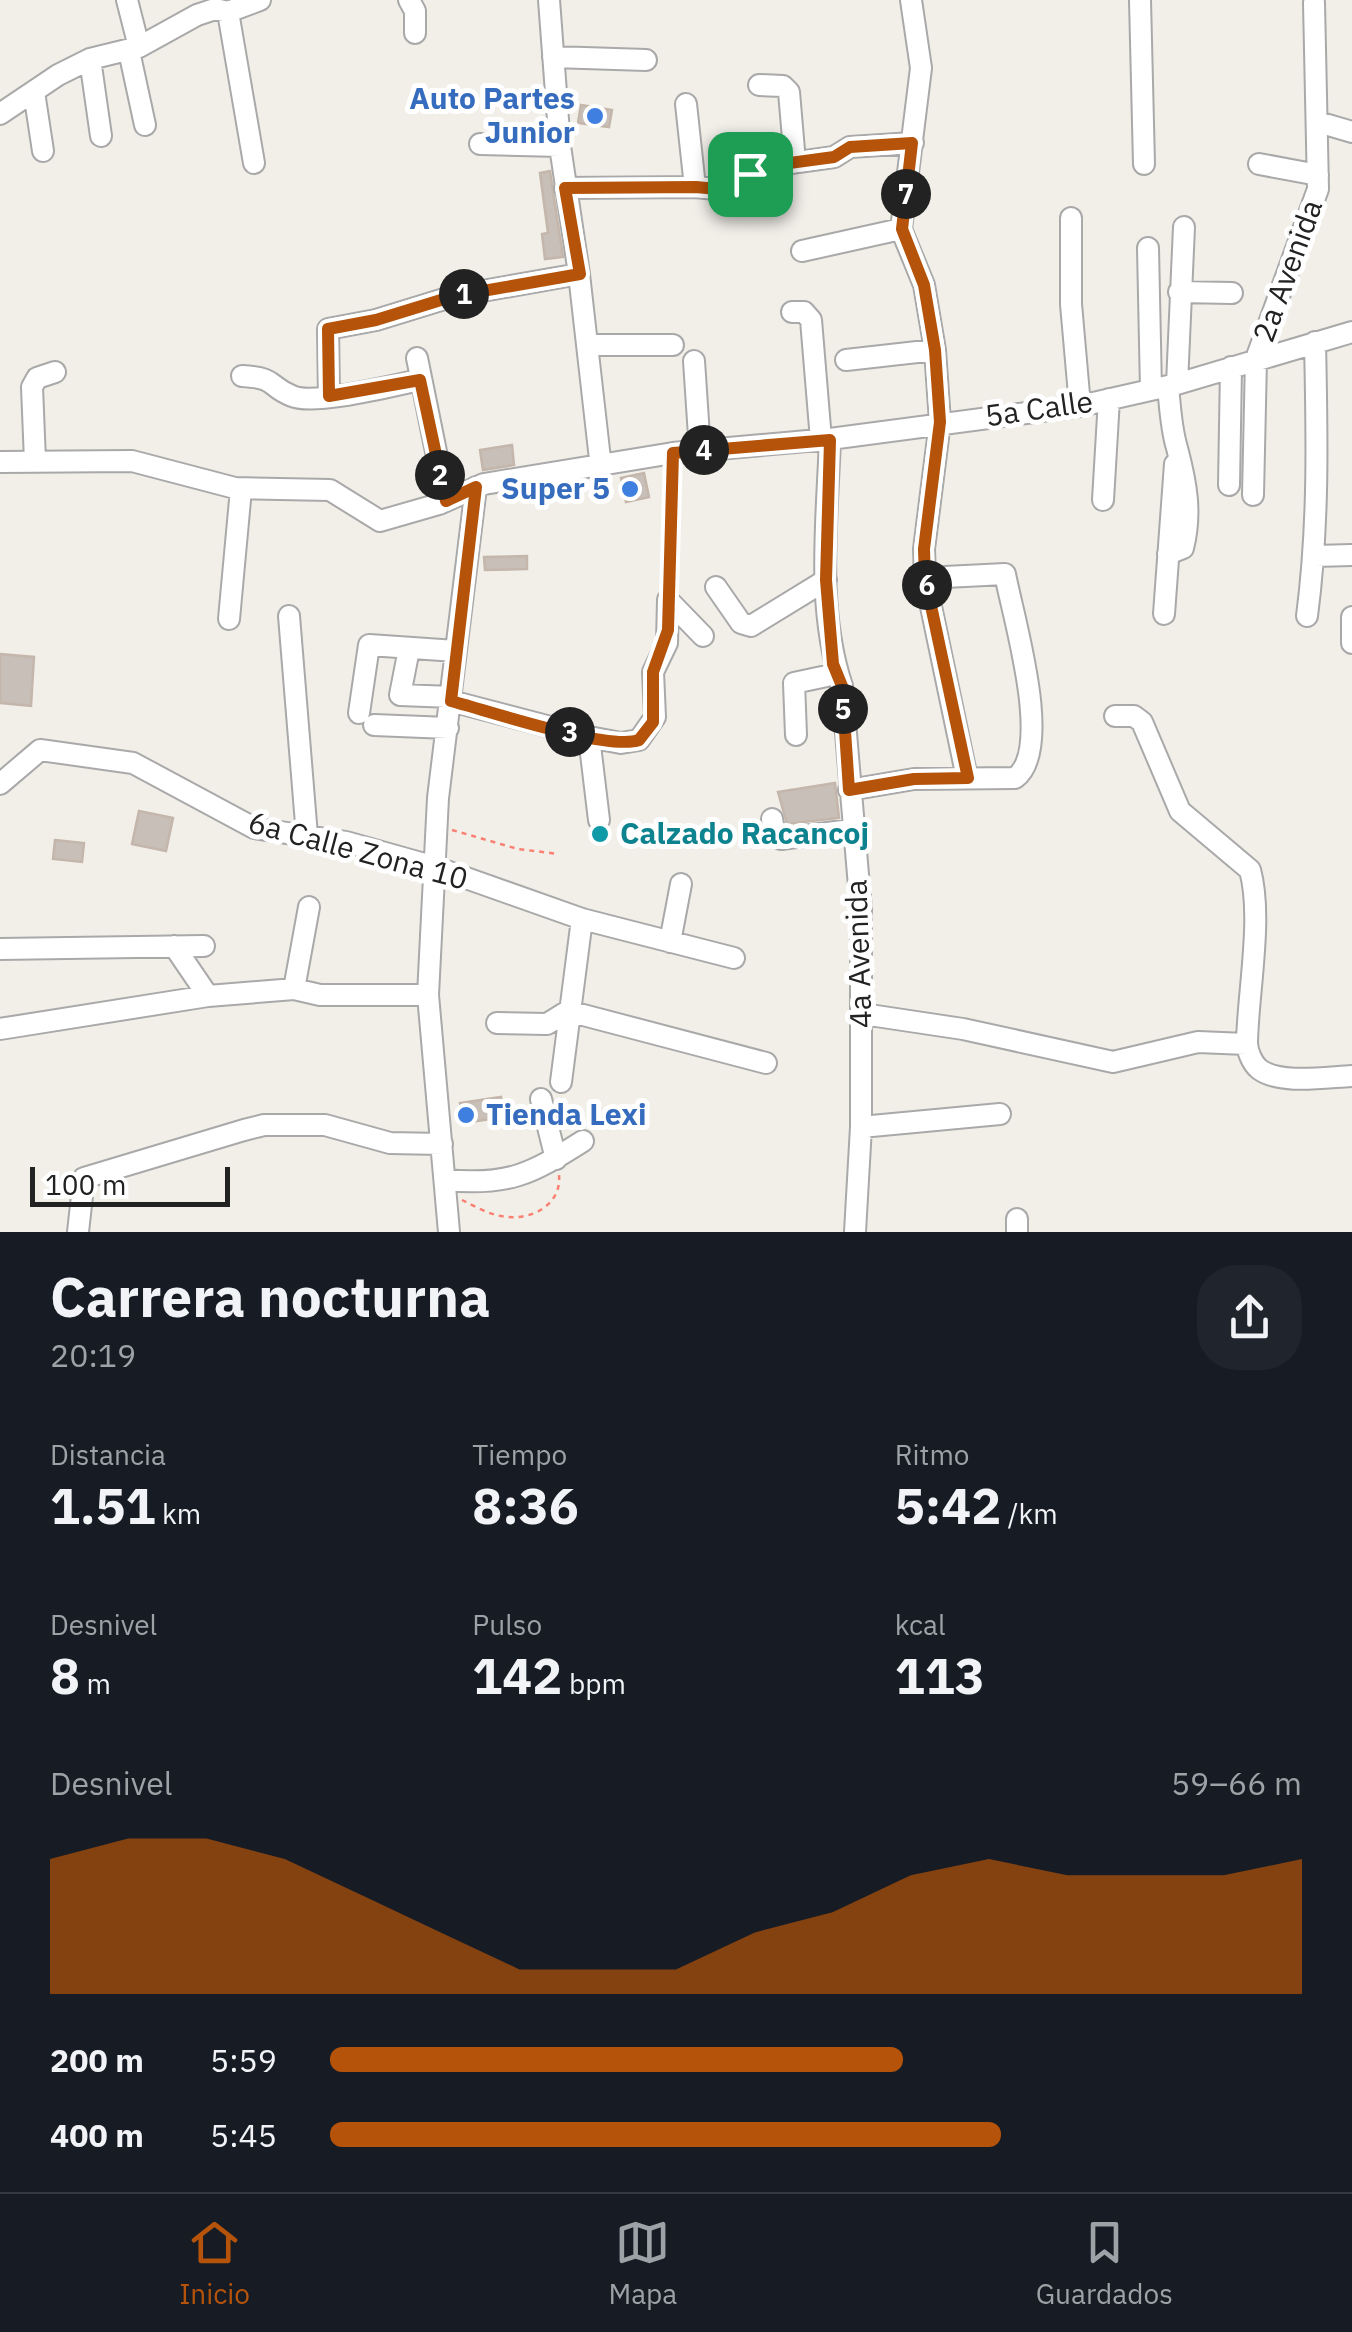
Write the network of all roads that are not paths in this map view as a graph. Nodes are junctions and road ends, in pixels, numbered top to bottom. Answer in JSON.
{"nodes":[{"id":1,"x":127,"y":0,"type":"edge"},
{"id":2,"x":260,"y":0,"type":"edge"},
{"id":3,"x":409,"y":0,"type":"edge"},
{"id":4,"x":549,"y":0,"type":"edge"},
{"id":5,"x":911,"y":0,"type":"edge"},
{"id":6,"x":1140,"y":0,"type":"edge"},
{"id":7,"x":1314,"y":3,"type":"dead end"},
{"id":8,"x":228,"y":12,"type":"junction"},
{"id":9,"x":414,"y":33,"type":"dead end"},
{"id":10,"x":134,"y":49,"type":"junction"},
{"id":11,"x":553,"y":57,"type":"junction"},
{"id":12,"x":90,"y":58,"type":"junction"},
{"id":13,"x":646,"y":60,"type":"dead end"},
{"id":14,"x":759,"y":86,"type":"dead end"},
{"id":15,"x":34,"y":92,"type":"junction"},
{"id":16,"x":686,"y":104,"type":"dead end"},
{"id":17,"x":0,"y":114,"type":"edge"},
{"id":18,"x":1318,"y":122,"type":"junction"},
{"id":19,"x":145,"y":125,"type":"dead end"},
{"id":20,"x":1352,"y":132,"type":"edge"},
{"id":21,"x":102,"y":136,"type":"dead end"},
{"id":22,"x":912,"y":143,"type":"junction"},
{"id":23,"x":480,"y":144,"type":"dead end"},
{"id":24,"x":560,"y":146,"type":"junction"},
{"id":25,"x":43,"y":151,"type":"dead end"},
{"id":26,"x":796,"y":162,"type":"junction"},
{"id":27,"x":254,"y":163,"type":"dead end"},
{"id":28,"x":1144,"y":164,"type":"dead end"},
{"id":29,"x":1259,"y":164,"type":"dead end"},
{"id":30,"x":1318,"y":175,"type":"junction"},
{"id":31,"x":696,"y":187,"type":"junction"},
{"id":32,"x":565,"y":188,"type":"junction"},
{"id":33,"x":1071,"y":218,"type":"dead end"},
{"id":34,"x":1184,"y":227,"type":"dead end"},
{"id":35,"x":902,"y":229,"type":"junction"},
{"id":36,"x":1148,"y":248,"type":"dead end"},
{"id":37,"x":802,"y":251,"type":"dead end"},
{"id":38,"x":580,"y":274,"type":"junction"},
{"id":39,"x":1179,"y":292,"type":"junction"},
{"id":40,"x":1232,"y":292,"type":"dead end"},
{"id":41,"x":792,"y":312,"type":"dead end"},
{"id":42,"x":1352,"y":332,"type":"edge"},
{"id":43,"x":1315,"y":342,"type":"junction"},
{"id":44,"x":588,"y":345,"type":"junction"},
{"id":45,"x":673,"y":345,"type":"dead end"},
{"id":46,"x":935,"y":350,"type":"junction"},
{"id":47,"x":417,"y":358,"type":"dead end"},
{"id":48,"x":1256,"y":359,"type":"junction"},
{"id":49,"x":846,"y":360,"type":"dead end"},
{"id":50,"x":694,"y":361,"type":"dead end"},
{"id":51,"x":1231,"y":367,"type":"junction"},
{"id":52,"x":55,"y":372,"type":"dead end"},
{"id":53,"x":242,"y":376,"type":"dead end"},
{"id":54,"x":420,"y":380,"type":"junction"},
{"id":55,"x":1165,"y":387,"type":"junction"},
{"id":56,"x":329,"y":396,"type":"junction"},
{"id":57,"x":1108,"y":399,"type":"junction"},
{"id":58,"x":1080,"y":406,"type":"junction"},
{"id":59,"x":940,"y":422,"type":"junction"},
{"id":60,"x":825,"y":440,"type":"junction"},
{"id":61,"x":700,"y":450,"type":"junction"},
{"id":62,"x":35,"y":461,"type":"junction"},
{"id":63,"x":0,"y":462,"type":"edge"},
{"id":64,"x":601,"y":468,"type":"junction"},
{"id":65,"x":1229,"y":485,"type":"dead end"},
{"id":66,"x":476,"y":487,"type":"junction"},
{"id":67,"x":242,"y":489,"type":"junction"},
{"id":68,"x":1253,"y":495,"type":"dead end"},
{"id":69,"x":1103,"y":500,"type":"dead end"},
{"id":70,"x":446,"y":501,"type":"junction"},
{"id":71,"x":1352,"y":555,"type":"edge"},
{"id":72,"x":1315,"y":556,"type":"junction"},
{"id":73,"x":925,"y":578,"type":"junction"},
{"id":74,"x":826,"y":580,"type":"junction"},
{"id":75,"x":716,"y":587,"type":"dead end"},
{"id":76,"x":1164,"y":614,"type":"dead end"},
{"id":77,"x":290,"y":616,"type":"dead end"},
{"id":78,"x":1307,"y":616,"type":"dead end"},
{"id":79,"x":1352,"y":617,"type":"edge"},
{"id":80,"x":229,"y":618,"type":"dead end"},
{"id":81,"x":704,"y":636,"type":"dead end"},
{"id":82,"x":1352,"y":644,"type":"edge"},
{"id":83,"x":409,"y":648,"type":"junction"},
{"id":84,"x":456,"y":651,"type":"junction"},
{"id":85,"x":836,"y":674,"type":"junction"},
{"id":86,"x":452,"y":699,"type":"junction"},
{"id":87,"x":1114,"y":716,"type":"dead end"},
{"id":88,"x":448,"y":728,"type":"junction"},
{"id":89,"x":796,"y":735,"type":"dead end"},
{"id":90,"x":589,"y":737,"type":"junction"},
{"id":91,"x":968,"y":778,"type":"junction"},
{"id":92,"x":0,"y":784,"type":"edge"},
{"id":93,"x":849,"y":790,"type":"junction"},
{"id":94,"x":772,"y":819,"type":"dead end"},
{"id":95,"x":599,"y":820,"type":"dead end"},
{"id":96,"x":851,"y":830,"type":"junction"},
{"id":97,"x":307,"y":836,"type":"junction"},
{"id":98,"x":435,"y":867,"type":"junction"},
{"id":99,"x":681,"y":884,"type":"dead end"},
{"id":100,"x":309,"y":908,"type":"dead end"},
{"id":101,"x":582,"y":919,"type":"junction"},
{"id":102,"x":670,"y":942,"type":"junction"},
{"id":103,"x":174,"y":946,"type":"junction"},
{"id":104,"x":204,"y":946,"type":"dead end"},
{"id":105,"x":0,"y":949,"type":"edge"},
{"id":106,"x":734,"y":958,"type":"dead end"},
{"id":107,"x":294,"y":989,"type":"junction"},
{"id":108,"x":428,"y":994,"type":"junction"},
{"id":109,"x":208,"y":996,"type":"junction"},
{"id":110,"x":568,"y":1011,"type":"junction"},
{"id":111,"x":862,"y":1014,"type":"junction"},
{"id":112,"x":497,"y":1022,"type":"dead end"},
{"id":113,"x":0,"y":1029,"type":"edge"},
{"id":114,"x":1246,"y":1044,"type":"junction"},
{"id":115,"x":766,"y":1063,"type":"dead end"},
{"id":116,"x":1352,"y":1076,"type":"edge"},
{"id":117,"x":561,"y":1082,"type":"dead end"},
{"id":118,"x":541,"y":1098,"type":"dead end"},
{"id":119,"x":1000,"y":1114,"type":"dead end"},
{"id":120,"x":862,"y":1127,"type":"junction"},
{"id":121,"x":583,"y":1142,"type":"dead end"},
{"id":122,"x":442,"y":1144,"type":"junction"},
{"id":123,"x":556,"y":1159,"type":"junction"},
{"id":124,"x":446,"y":1186,"type":"junction"},
{"id":125,"x":78,"y":1232,"type":"edge"},
{"id":126,"x":449,"y":1232,"type":"edge"},
{"id":127,"x":855,"y":1232,"type":"edge"}],
"edges":[{"from":1,"to":10,"type":"street"},
{"from":2,"to":8,"type":"street"},
{"from":3,"to":9,"type":"street"},
{"from":4,"to":11,"type":"street"},
{"from":5,"to":22,"type":"street"},
{"from":6,"to":28,"type":"street"},
{"from":7,"to":18,"type":"street","name":"2a Avenida"},
{"from":8,"to":10,"type":"street"},
{"from":8,"to":27,"type":"street"},
{"from":10,"to":12,"type":"street"},
{"from":10,"to":19,"type":"street"},
{"from":11,"to":13,"type":"street"},
{"from":11,"to":24,"type":"street"},
{"from":12,"to":15,"type":"street"},
{"from":12,"to":21,"type":"street"},
{"from":14,"to":26,"type":"street"},
{"from":15,"to":17,"type":"street"},
{"from":15,"to":25,"type":"street"},
{"from":16,"to":31,"type":"street"},
{"from":18,"to":20,"type":"street"},
{"from":18,"to":30,"type":"street","name":"2a Avenida"},
{"from":22,"to":26,"type":"street"},
{"from":22,"to":35,"type":"street"},
{"from":23,"to":24,"type":"street"},
{"from":24,"to":32,"type":"street"},
{"from":26,"to":31,"type":"street"},
{"from":29,"to":30,"type":"street"},
{"from":30,"to":48,"type":"street","name":"2a Avenida"},
{"from":31,"to":32,"type":"street"},
{"from":32,"to":38,"type":"street"},
{"from":33,"to":58,"type":"street"},
{"from":34,"to":39,"type":"street"},
{"from":35,"to":37,"type":"street"},
{"from":35,"to":46,"type":"street"},
{"from":36,"to":55,"type":"street"},
{"from":38,"to":44,"type":"street"},
{"from":38,"to":56,"type":"street"},
{"from":39,"to":40,"type":"street"},
{"from":39,"to":55,"type":"street"},
{"from":41,"to":60,"type":"street","name":"4a Avenida"},
{"from":42,"to":43,"type":"street","name":"5a Calle"},
{"from":43,"to":48,"type":"street","name":"5a Calle"},
{"from":43,"to":72,"type":"street"},
{"from":44,"to":45,"type":"street"},
{"from":44,"to":64,"type":"street"},
{"from":46,"to":49,"type":"street"},
{"from":46,"to":59,"type":"street"},
{"from":47,"to":54,"type":"street"},
{"from":48,"to":51,"type":"street","name":"5a Calle"},
{"from":48,"to":68,"type":"street","name":"2a Avenida"},
{"from":50,"to":61,"type":"street"},
{"from":51,"to":55,"type":"street","name":"5a Calle"},
{"from":51,"to":65,"type":"street"},
{"from":52,"to":62,"type":"street"},
{"from":53,"to":56,"type":"street"},
{"from":54,"to":56,"type":"street"},
{"from":54,"to":70,"type":"street"},
{"from":55,"to":57,"type":"street","name":"5a Calle"},
{"from":55,"to":76,"type":"street"},
{"from":57,"to":58,"type":"street","name":"5a Calle"},
{"from":57,"to":69,"type":"street"},
{"from":58,"to":59,"type":"street","name":"5a Calle"},
{"from":59,"to":60,"type":"street","name":"5a Calle"},
{"from":59,"to":73,"type":"street"},
{"from":60,"to":61,"type":"street","name":"5a Calle"},
{"from":60,"to":74,"type":"street","name":"4a Avenida"},
{"from":61,"to":64,"type":"street","name":"5a Calle"},
{"from":62,"to":63,"type":"street","name":"5a Calle"},
{"from":62,"to":67,"type":"street","name":"5a Calle"},
{"from":64,"to":66,"type":"street","name":"5a Calle"},
{"from":66,"to":70,"type":"street","name":"5a Calle"},
{"from":66,"to":84,"type":"street"},
{"from":67,"to":70,"type":"street","name":"5a Calle"},
{"from":67,"to":80,"type":"street"},
{"from":71,"to":72,"type":"street"},
{"from":72,"to":78,"type":"street"},
{"from":73,"to":91,"type":"street"},
{"from":73,"to":91,"type":"street"},
{"from":74,"to":75,"type":"street"},
{"from":74,"to":85,"type":"street","name":"4a Avenida"},
{"from":77,"to":97,"type":"street"},
{"from":79,"to":82,"type":"street"},
{"from":81,"to":90,"type":"street"},
{"from":83,"to":84,"type":"street"},
{"from":83,"to":86,"type":"street"},
{"from":83,"to":88,"type":"street"},
{"from":84,"to":86,"type":"street"},
{"from":85,"to":89,"type":"street"},
{"from":85,"to":93,"type":"street","name":"4a Avenida"},
{"from":86,"to":88,"type":"street"},
{"from":86,"to":90,"type":"street"},
{"from":87,"to":114,"type":"street"},
{"from":88,"to":98,"type":"street"},
{"from":90,"to":95,"type":"street"},
{"from":91,"to":93,"type":"street"},
{"from":92,"to":97,"type":"street","name":"6a Calle Zona 10"},
{"from":93,"to":96,"type":"street","name":"4a Avenida"},
{"from":94,"to":96,"type":"street"},
{"from":96,"to":111,"type":"street","name":"4a Avenida"},
{"from":97,"to":98,"type":"street","name":"6a Calle Zona 10"},
{"from":98,"to":101,"type":"street","name":"6a Calle Zona 10"},
{"from":98,"to":108,"type":"street"},
{"from":99,"to":102,"type":"street"},
{"from":100,"to":107,"type":"street"},
{"from":101,"to":102,"type":"street","name":"6a Calle Zona 10"},
{"from":101,"to":110,"type":"street"},
{"from":102,"to":106,"type":"street","name":"6a Calle Zona 10"},
{"from":103,"to":104,"type":"street"},
{"from":103,"to":105,"type":"street"},
{"from":103,"to":109,"type":"street"},
{"from":107,"to":108,"type":"street"},
{"from":107,"to":109,"type":"street"},
{"from":108,"to":122,"type":"street"},
{"from":109,"to":113,"type":"street"},
{"from":110,"to":112,"type":"street"},
{"from":110,"to":115,"type":"street"},
{"from":110,"to":117,"type":"street"},
{"from":111,"to":114,"type":"street"},
{"from":111,"to":120,"type":"street","name":"4a Avenida"},
{"from":114,"to":116,"type":"street"},
{"from":118,"to":123,"type":"street"},
{"from":119,"to":120,"type":"street"},
{"from":120,"to":127,"type":"street","name":"4a Avenida"},
{"from":121,"to":123,"type":"street"},
{"from":122,"to":124,"type":"street"},
{"from":122,"to":125,"type":"street"},
{"from":123,"to":124,"type":"street"},
{"from":124,"to":126,"type":"street"}]}
